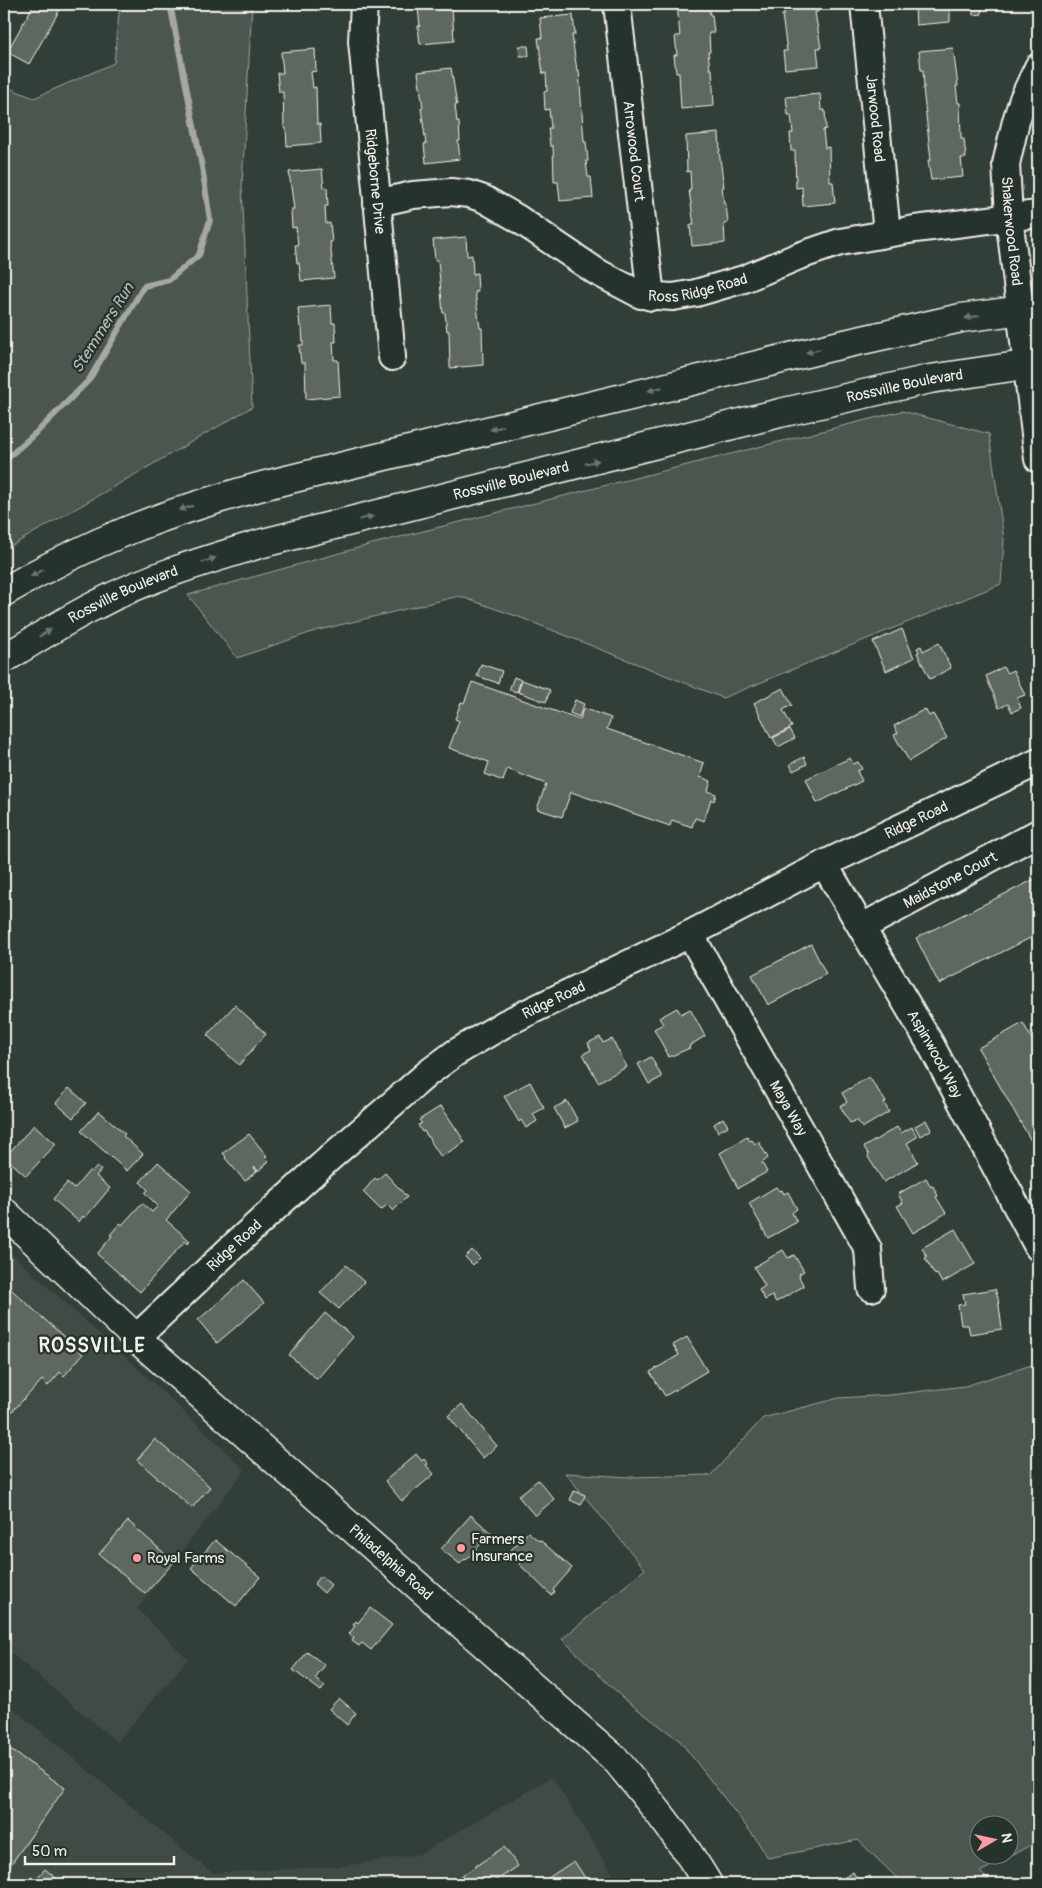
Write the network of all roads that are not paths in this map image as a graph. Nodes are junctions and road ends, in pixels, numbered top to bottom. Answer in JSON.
{"nodes":[{"id":1,"x":364,"y":4,"type":"edge"},
{"id":2,"x":617,"y":4,"type":"edge"},
{"id":3,"x":864,"y":4,"type":"edge"},
{"id":4,"x":1038,"y":67,"type":"edge"},
{"id":5,"x":377,"y":203,"type":"junction"},
{"id":6,"x":1038,"y":214,"type":"edge"},
{"id":7,"x":1009,"y":216,"type":"junction"},
{"id":8,"x":887,"y":234,"type":"junction"},
{"id":9,"x":651,"y":297,"type":"junction"},
{"id":10,"x":1029,"y":309,"type":"edge"},
{"id":11,"x":392,"y":357,"type":"dead end"},
{"id":12,"x":1032,"y":363,"type":"edge"},
{"id":13,"x":1038,"y":459,"type":"edge"},
{"id":14,"x":4,"y":592,"type":"edge"},
{"id":15,"x":4,"y":659,"type":"edge"},
{"id":16,"x":1038,"y":762,"type":"edge"},
{"id":17,"x":1038,"y":833,"type":"edge"},
{"id":18,"x":824,"y":864,"type":"junction"},
{"id":19,"x":862,"y":927,"type":"junction"},
{"id":20,"x":690,"y":934,"type":"junction"},
{"id":21,"x":4,"y":1212,"type":"edge"},
{"id":22,"x":4,"y":1231,"type":"edge"},
{"id":23,"x":1038,"y":1248,"type":"edge"},
{"id":24,"x":54,"y":1260,"type":"junction"},
{"id":25,"x":871,"y":1288,"type":"dead end"},
{"id":26,"x":136,"y":1338,"type":"junction"},
{"id":27,"x":708,"y":1884,"type":"edge"}],
"edges":[{"from":1,"to":5,"type":"street","name":"Ridgeborne Drive"},
{"from":2,"to":9,"type":"street","name":"Arrowood Court"},
{"from":3,"to":8,"type":"street","name":"Jarwood Road"},
{"from":4,"to":7,"type":"street","name":"Shakerwood Road"},
{"from":5,"to":9,"type":"street","name":"Ross Ridge Road"},
{"from":5,"to":11,"type":"street","name":"Ridgeborne Drive"},
{"from":6,"to":7,"type":"street","name":"Ross Ridge Road"},
{"from":7,"to":8,"type":"street","name":"Ross Ridge Road"},
{"from":7,"to":10,"type":"street","name":"Shakerwood Road"},
{"from":8,"to":9,"type":"street","name":"Ross Ridge Road"},
{"from":10,"to":12,"type":"street","name":"Shakerwood Road"},
{"from":10,"to":14,"type":"main road","one_way":true},
{"from":12,"to":13,"type":"street","name":"Shakerwood Road"},
{"from":15,"to":12,"type":"main road","name":"Rossville Boulevard","one_way":true},
{"from":16,"to":18,"type":"street","name":"Ridge Road"},
{"from":17,"to":19,"type":"street","name":"Maidstone Court"},
{"from":18,"to":19,"type":"street","name":"Aspinwood Way"},
{"from":18,"to":20,"type":"street","name":"Ridge Road"},
{"from":19,"to":23,"type":"street","name":"Aspinwood Way"},
{"from":20,"to":25,"type":"street","name":"Maya Way"},
{"from":20,"to":26,"type":"street","name":"Ridge Road"},
{"from":21,"to":24,"type":"main road","name":"Philadelphia Road"},
{"from":22,"to":24,"type":"main road","name":"Philadelphia Road"},
{"from":24,"to":26,"type":"main road","name":"Philadelphia Road"},
{"from":26,"to":27,"type":"main road","name":"Philadelphia Road"}]}
